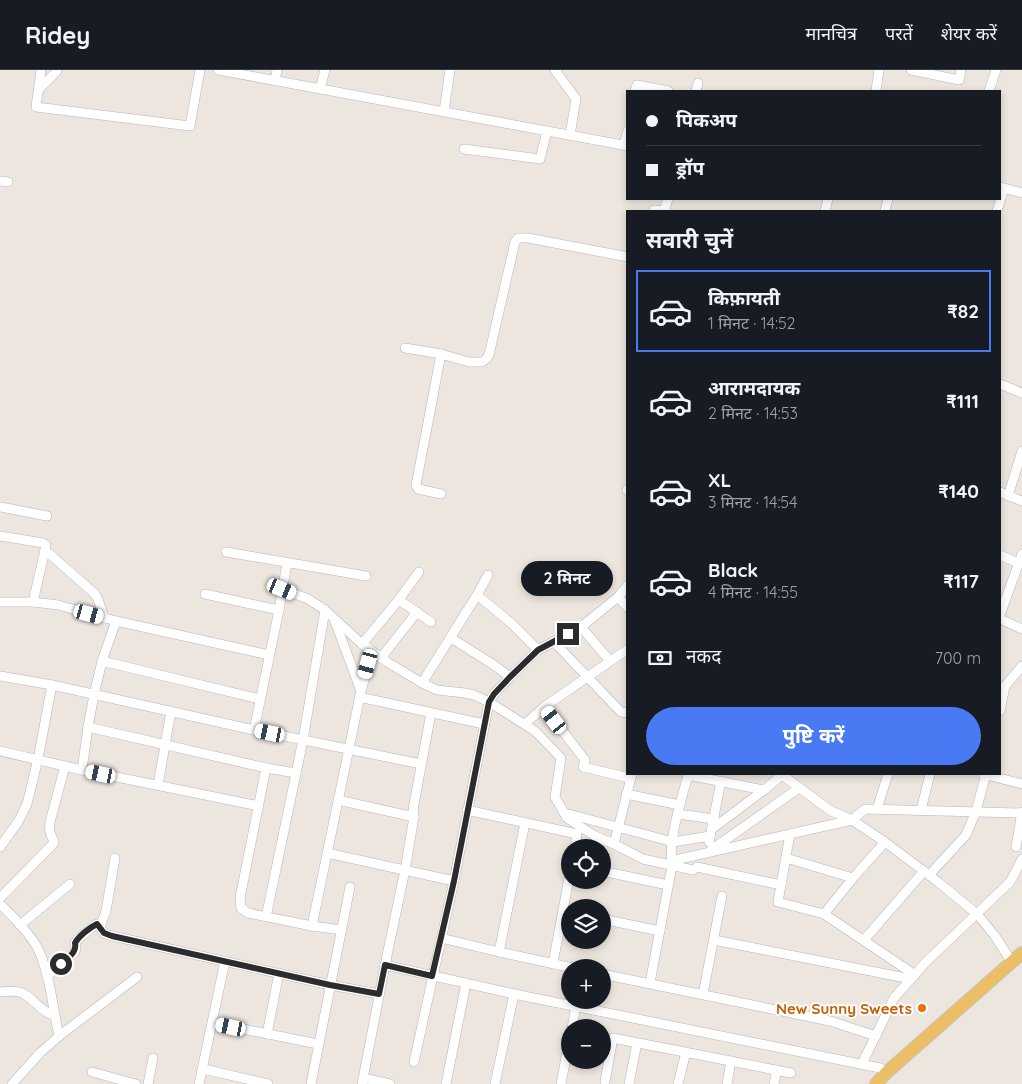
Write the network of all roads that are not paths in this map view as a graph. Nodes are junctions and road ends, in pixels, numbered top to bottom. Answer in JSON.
{"nodes":[{"id":1,"x":41,"y":70,"type":"edge"},
{"id":2,"x":200,"y":70,"type":"edge"},
{"id":3,"x":218,"y":70,"type":"edge"},
{"id":4,"x":277,"y":70,"type":"edge"},
{"id":5,"x":325,"y":70,"type":"edge"},
{"id":6,"x":450,"y":70,"type":"edge"},
{"id":7,"x":555,"y":70,"type":"edge"},
{"id":8,"x":879,"y":70,"type":"edge"},
{"id":9,"x":911,"y":70,"type":"edge"},
{"id":10,"x":961,"y":70,"type":"edge"},
{"id":11,"x":996,"y":70,"type":"edge"},
{"id":12,"x":57,"y":71,"type":"edge"},
{"id":13,"x":232,"y":71,"type":"edge"},
{"id":14,"x":275,"y":81,"type":"junction"},
{"id":15,"x":39,"y":89,"type":"junction"},
{"id":16,"x":320,"y":89,"type":"junction"},
{"id":17,"x":636,"y":90,"type":"edge"},
{"id":18,"x":663,"y":90,"type":"edge"},
{"id":19,"x":876,"y":90,"type":"edge"},
{"id":20,"x":989,"y":90,"type":"edge"},
{"id":21,"x":444,"y":111,"type":"junction"},
{"id":22,"x":547,"y":131,"type":"junction"},
{"id":23,"x":570,"y":135,"type":"junction"},
{"id":24,"x":626,"y":146,"type":"edge"},
{"id":25,"x":464,"y":149,"type":"dead end"},
{"id":26,"x":1002,"y":188,"type":"edge"},
{"id":27,"x":1022,"y":193,"type":"edge"},
{"id":28,"x":626,"y":257,"type":"edge"},
{"id":29,"x":405,"y":348,"type":"dead end"},
{"id":30,"x":441,"y":354,"type":"junction"},
{"id":31,"x":1001,"y":384,"type":"edge"},
{"id":32,"x":1022,"y":393,"type":"edge"},
{"id":33,"x":1022,"y":451,"type":"edge"},
{"id":34,"x":441,"y":494,"type":"dead end"},
{"id":35,"x":1004,"y":494,"type":"edge"},
{"id":36,"x":1022,"y":501,"type":"edge"},
{"id":37,"x":0,"y":509,"type":"edge"},
{"id":38,"x":48,"y":516,"type":"dead end"},
{"id":39,"x":0,"y":536,"type":"edge"},
{"id":40,"x":45,"y":550,"type":"junction"},
{"id":41,"x":226,"y":552,"type":"dead end"},
{"id":42,"x":1022,"y":554,"type":"edge"},
{"id":43,"x":1001,"y":555,"type":"edge"},
{"id":44,"x":287,"y":563,"type":"junction"},
{"id":45,"x":1019,"y":563,"type":"junction"},
{"id":46,"x":419,"y":572,"type":"dead end"},
{"id":47,"x":488,"y":575,"type":"dead end"},
{"id":48,"x":366,"y":576,"type":"dead end"},
{"id":49,"x":626,"y":587,"type":"edge"},
{"id":50,"x":282,"y":589,"type":"junction"},
{"id":51,"x":205,"y":594,"type":"dead end"},
{"id":52,"x":477,"y":595,"type":"junction"},
{"id":53,"x":618,"y":597,"type":"junction"},
{"id":54,"x":399,"y":600,"type":"junction"},
{"id":55,"x":0,"y":602,"type":"edge"},
{"id":56,"x":33,"y":602,"type":"junction"},
{"id":57,"x":626,"y":606,"type":"edge"},
{"id":58,"x":279,"y":610,"type":"junction"},
{"id":59,"x":324,"y":610,"type":"junction"},
{"id":60,"x":417,"y":612,"type":"junction"},
{"id":61,"x":1001,"y":612,"type":"edge"},
{"id":62,"x":333,"y":617,"type":"junction"},
{"id":63,"x":104,"y":618,"type":"junction"},
{"id":64,"x":1001,"y":619,"type":"edge"},
{"id":65,"x":116,"y":621,"type":"junction"},
{"id":66,"x":431,"y":622,"type":"dead end"},
{"id":67,"x":582,"y":627,"type":"junction"},
{"id":68,"x":1022,"y":629,"type":"edge"},
{"id":69,"x":451,"y":638,"type":"junction"},
{"id":70,"x":554,"y":642,"type":"junction"},
{"id":71,"x":362,"y":644,"type":"junction"},
{"id":72,"x":538,"y":650,"type":"junction"},
{"id":73,"x":626,"y":650,"type":"edge"},
{"id":74,"x":372,"y":651,"type":"junction"},
{"id":75,"x":270,"y":655,"type":"junction"},
{"id":76,"x":381,"y":658,"type":"junction"},
{"id":77,"x":102,"y":661,"type":"junction"},
{"id":78,"x":610,"y":661,"type":"junction"},
{"id":79,"x":1022,"y":666,"type":"edge"},
{"id":80,"x":0,"y":676,"type":"edge"},
{"id":81,"x":510,"y":677,"type":"junction"},
{"id":82,"x":588,"y":677,"type":"junction"},
{"id":83,"x":422,"y":683,"type":"junction"},
{"id":84,"x":52,"y":685,"type":"junction"},
{"id":85,"x":1004,"y":685,"type":"edge"},
{"id":86,"x":360,"y":694,"type":"junction"},
{"id":87,"x":94,"y":695,"type":"junction"},
{"id":88,"x":260,"y":698,"type":"junction"},
{"id":89,"x":489,"y":702,"type":"junction"},
{"id":90,"x":1001,"y":704,"type":"edge"},
{"id":91,"x":544,"y":707,"type":"junction"},
{"id":92,"x":171,"y":711,"type":"junction"},
{"id":93,"x":431,"y":713,"type":"junction"},
{"id":94,"x":626,"y":713,"type":"edge"},
{"id":95,"x":484,"y":724,"type":"junction"},
{"id":96,"x":525,"y":724,"type":"junction"},
{"id":97,"x":88,"y":727,"type":"junction"},
{"id":98,"x":254,"y":730,"type":"junction"},
{"id":99,"x":303,"y":740,"type":"junction"},
{"id":100,"x":165,"y":744,"type":"junction"},
{"id":101,"x":348,"y":749,"type":"junction"},
{"id":102,"x":0,"y":751,"type":"edge"},
{"id":103,"x":38,"y":759,"type":"junction"},
{"id":104,"x":421,"y":764,"type":"junction"},
{"id":105,"x":65,"y":766,"type":"junction"},
{"id":106,"x":266,"y":768,"type":"junction"},
{"id":107,"x":82,"y":770,"type":"junction"},
{"id":108,"x":296,"y":773,"type":"junction"},
{"id":109,"x":688,"y":775,"type":"edge"},
{"id":110,"x":693,"y":775,"type":"edge"},
{"id":111,"x":783,"y":775,"type":"edge"},
{"id":112,"x":888,"y":775,"type":"edge"},
{"id":113,"x":930,"y":775,"type":"edge"},
{"id":114,"x":985,"y":775,"type":"edge"},
{"id":115,"x":989,"y":775,"type":"edge"},
{"id":116,"x":631,"y":776,"type":"edge"},
{"id":117,"x":721,"y":781,"type":"junction"},
{"id":118,"x":1022,"y":784,"type":"edge"},
{"id":119,"x":158,"y":785,"type":"junction"},
{"id":120,"x":799,"y":788,"type":"junction"},
{"id":121,"x":764,"y":790,"type":"junction"},
{"id":122,"x":626,"y":794,"type":"junction"},
{"id":123,"x":338,"y":800,"type":"junction"},
{"id":124,"x":259,"y":806,"type":"junction"},
{"id":125,"x":876,"y":808,"type":"junction"},
{"id":126,"x":468,"y":810,"type":"junction"},
{"id":127,"x":679,"y":810,"type":"junction"},
{"id":128,"x":921,"y":810,"type":"junction"},
{"id":129,"x":976,"y":811,"type":"junction"},
{"id":130,"x":1022,"y":812,"type":"edge"},
{"id":131,"x":564,"y":813,"type":"junction"},
{"id":132,"x":414,"y":817,"type":"junction"},
{"id":133,"x":714,"y":819,"type":"junction"},
{"id":134,"x":852,"y":820,"type":"junction"},
{"id":135,"x":525,"y":823,"type":"junction"},
{"id":136,"x":618,"y":827,"type":"junction"},
{"id":137,"x":711,"y":833,"type":"junction"},
{"id":138,"x":790,"y":834,"type":"junction"},
{"id":139,"x":577,"y":839,"type":"edge"},
{"id":140,"x":673,"y":842,"type":"junction"},
{"id":141,"x":885,"y":842,"type":"junction"},
{"id":142,"x":614,"y":844,"type":"junction"},
{"id":143,"x":1016,"y":846,"type":"dead end"},
{"id":144,"x":0,"y":847,"type":"edge"},
{"id":145,"x":708,"y":852,"type":"junction"},
{"id":146,"x":327,"y":853,"type":"junction"},
{"id":147,"x":115,"y":858,"type":"dead end"},
{"id":148,"x":786,"y":858,"type":"junction"},
{"id":149,"x":1022,"y":859,"type":"edge"},
{"id":150,"x":672,"y":863,"type":"junction"},
{"id":151,"x":405,"y":870,"type":"junction"},
{"id":152,"x":611,"y":873,"type":"edge"},
{"id":153,"x":927,"y":873,"type":"junction"},
{"id":154,"x":853,"y":878,"type":"junction"},
{"id":155,"x":454,"y":881,"type":"junction"},
{"id":156,"x":70,"y":884,"type":"dead end"},
{"id":157,"x":668,"y":885,"type":"junction"},
{"id":158,"x":780,"y":885,"type":"junction"},
{"id":159,"x":350,"y":887,"type":"dead end"},
{"id":160,"x":722,"y":896,"type":"dead end"},
{"id":161,"x":0,"y":898,"type":"edge"},
{"id":162,"x":0,"y":904,"type":"edge"},
{"id":163,"x":824,"y":914,"type":"junction"},
{"id":164,"x":977,"y":914,"type":"junction"},
{"id":165,"x":266,"y":917,"type":"junction"},
{"id":166,"x":611,"y":921,"type":"edge"},
{"id":167,"x":20,"y":925,"type":"junction"},
{"id":168,"x":312,"y":926,"type":"junction"},
{"id":169,"x":100,"y":927,"type":"junction"},
{"id":170,"x":342,"y":930,"type":"junction"},
{"id":171,"x":660,"y":931,"type":"junction"},
{"id":172,"x":561,"y":932,"type":"edge"},
{"id":173,"x":441,"y":938,"type":"junction"},
{"id":174,"x":714,"y":940,"type":"junction"},
{"id":175,"x":864,"y":940,"type":"junction"},
{"id":176,"x":499,"y":952,"type":"junction"},
{"id":177,"x":1022,"y":953,"type":"edge"},
{"id":178,"x":225,"y":961,"type":"junction"},
{"id":179,"x":1012,"y":961,"type":"junction"},
{"id":180,"x":553,"y":963,"type":"junction"},
{"id":181,"x":385,"y":965,"type":"junction"},
{"id":182,"x":561,"y":965,"type":"edge"},
{"id":183,"x":278,"y":973,"type":"junction"},
{"id":184,"x":47,"y":976,"type":"junction"},
{"id":185,"x":432,"y":976,"type":"junction"},
{"id":186,"x":611,"y":976,"type":"edge"},
{"id":187,"x":138,"y":977,"type":"dead end"},
{"id":188,"x":913,"y":977,"type":"junction"},
{"id":189,"x":466,"y":983,"type":"junction"},
{"id":190,"x":650,"y":983,"type":"junction"},
{"id":191,"x":330,"y":985,"type":"junction"},
{"id":192,"x":0,"y":992,"type":"edge"},
{"id":193,"x":379,"y":994,"type":"junction"},
{"id":194,"x":514,"y":994,"type":"junction"},
{"id":195,"x":703,"y":994,"type":"junction"},
{"id":196,"x":561,"y":1001,"type":"edge"},
{"id":197,"x":604,"y":1009,"type":"edge"},
{"id":198,"x":54,"y":1016,"type":"junction"},
{"id":199,"x":213,"y":1023,"type":"junction"},
{"id":200,"x":268,"y":1034,"type":"junction"},
{"id":201,"x":59,"y":1036,"type":"junction"},
{"id":202,"x":876,"y":1036,"type":"junction"},
{"id":203,"x":637,"y":1043,"type":"junction"},
{"id":204,"x":318,"y":1044,"type":"junction"},
{"id":205,"x":686,"y":1052,"type":"junction"},
{"id":206,"x":153,"y":1058,"type":"dead end"},
{"id":207,"x":731,"y":1061,"type":"junction"},
{"id":208,"x":414,"y":1062,"type":"dead end"},
{"id":209,"x":862,"y":1064,"type":"junction"},
{"id":210,"x":202,"y":1068,"type":"junction"},
{"id":211,"x":564,"y":1069,"type":"edge"},
{"id":212,"x":777,"y":1070,"type":"junction"},
{"id":213,"x":92,"y":1072,"type":"dead end"},
{"id":214,"x":790,"y":1073,"type":"dead end"},
{"id":215,"x":886,"y":1073,"type":"junction"},
{"id":216,"x":362,"y":1081,"type":"edge"},
{"id":217,"x":605,"y":1081,"type":"dead end"},
{"id":218,"x":12,"y":1084,"type":"edge"},
{"id":219,"x":136,"y":1084,"type":"edge"},
{"id":220,"x":148,"y":1084,"type":"edge"},
{"id":221,"x":199,"y":1084,"type":"edge"},
{"id":222,"x":268,"y":1084,"type":"edge"},
{"id":223,"x":311,"y":1084,"type":"edge"},
{"id":224,"x":387,"y":1084,"type":"edge"},
{"id":225,"x":446,"y":1084,"type":"edge"},
{"id":226,"x":495,"y":1084,"type":"edge"},
{"id":227,"x":561,"y":1084,"type":"edge"},
{"id":228,"x":629,"y":1084,"type":"edge"},
{"id":229,"x":678,"y":1084,"type":"edge"},
{"id":230,"x":727,"y":1084,"type":"edge"},
{"id":231,"x":774,"y":1084,"type":"edge"},
{"id":232,"x":876,"y":1084,"type":"edge"}],
"edges":[{"from":1,"to":15,"type":"street"},
{"from":2,"to":15,"type":"street"},
{"from":3,"to":13,"type":"street"},
{"from":4,"to":14,"type":"street"},
{"from":5,"to":16,"type":"street"},
{"from":6,"to":21,"type":"street"},
{"from":7,"to":23,"type":"street"},
{"from":8,"to":19,"type":"street"},
{"from":9,"to":10,"type":"street"},
{"from":11,"to":20,"type":"street"},
{"from":12,"to":15,"type":"street"},
{"from":13,"to":14,"type":"street"},
{"from":14,"to":16,"type":"street"},
{"from":16,"to":21,"type":"street"},
{"from":17,"to":18,"type":"street"},
{"from":21,"to":22,"type":"street"},
{"from":22,"to":23,"type":"street"},
{"from":22,"to":25,"type":"street"},
{"from":23,"to":24,"type":"street"},
{"from":26,"to":27,"type":"street"},
{"from":28,"to":30,"type":"street"},
{"from":29,"to":30,"type":"street"},
{"from":30,"to":34,"type":"street"},
{"from":31,"to":32,"type":"street"},
{"from":33,"to":35,"type":"street"},
{"from":35,"to":36,"type":"street"},
{"from":37,"to":38,"type":"street"},
{"from":39,"to":40,"type":"street"},
{"from":40,"to":56,"type":"street"},
{"from":40,"to":63,"type":"street"},
{"from":41,"to":44,"type":"street"},
{"from":42,"to":45,"type":"street"},
{"from":43,"to":45,"type":"street"},
{"from":44,"to":48,"type":"street"},
{"from":44,"to":50,"type":"street"},
{"from":45,"to":61,"type":"street"},
{"from":46,"to":54,"type":"street"},
{"from":47,"to":52,"type":"street"},
{"from":49,"to":53,"type":"street"},
{"from":50,"to":58,"type":"street"},
{"from":50,"to":59,"type":"street"},
{"from":51,"to":58,"type":"street"},
{"from":52,"to":69,"type":"street"},
{"from":52,"to":72,"type":"street"},
{"from":53,"to":57,"type":"street"},
{"from":53,"to":67,"type":"street"},
{"from":54,"to":60,"type":"street"},
{"from":54,"to":71,"type":"street"},
{"from":55,"to":56,"type":"street"},
{"from":56,"to":63,"type":"street"},
{"from":58,"to":75,"type":"street"},
{"from":59,"to":62,"type":"street"},
{"from":59,"to":99,"type":"street"},
{"from":60,"to":66,"type":"street"},
{"from":60,"to":76,"type":"street"},
{"from":62,"to":71,"type":"street"},
{"from":62,"to":86,"type":"street"},
{"from":63,"to":65,"type":"street"},
{"from":64,"to":68,"type":"street"},
{"from":65,"to":75,"type":"street"},
{"from":65,"to":77,"type":"street"},
{"from":67,"to":70,"type":"street"},
{"from":67,"to":78,"type":"street"},
{"from":69,"to":81,"type":"street"},
{"from":69,"to":83,"type":"street"},
{"from":70,"to":72,"type":"street"},
{"from":70,"to":82,"type":"street"},
{"from":71,"to":74,"type":"street"},
{"from":72,"to":81,"type":"street"},
{"from":73,"to":78,"type":"street"},
{"from":74,"to":76,"type":"street"},
{"from":74,"to":86,"type":"street"},
{"from":75,"to":88,"type":"street"},
{"from":76,"to":83,"type":"street"},
{"from":77,"to":87,"type":"street"},
{"from":77,"to":88,"type":"street"},
{"from":78,"to":82,"type":"street"},
{"from":79,"to":85,"type":"street"},
{"from":80,"to":84,"type":"street"},
{"from":81,"to":89,"type":"street"},
{"from":82,"to":91,"type":"street"},
{"from":82,"to":94,"type":"street"},
{"from":83,"to":89,"type":"street"},
{"from":84,"to":87,"type":"street"},
{"from":84,"to":103,"type":"street"},
{"from":85,"to":90,"type":"street"},
{"from":86,"to":93,"type":"street"},
{"from":86,"to":101,"type":"street"},
{"from":87,"to":92,"type":"street"},
{"from":87,"to":97,"type":"street"},
{"from":88,"to":98,"type":"street"},
{"from":89,"to":95,"type":"street"},
{"from":89,"to":96,"type":"street"},
{"from":91,"to":96,"type":"street"},
{"from":91,"to":116,"type":"street"},
{"from":92,"to":98,"type":"street"},
{"from":92,"to":100,"type":"street"},
{"from":93,"to":95,"type":"street"},
{"from":93,"to":104,"type":"street"},
{"from":95,"to":126,"type":"street"},
{"from":96,"to":131,"type":"street"},
{"from":97,"to":100,"type":"street"},
{"from":97,"to":107,"type":"street"},
{"from":98,"to":99,"type":"street"},
{"from":99,"to":101,"type":"street"},
{"from":99,"to":108,"type":"street"},
{"from":100,"to":106,"type":"street"},
{"from":100,"to":119,"type":"street"},
{"from":101,"to":104,"type":"street"},
{"from":101,"to":123,"type":"street"},
{"from":102,"to":103,"type":"street"},
{"from":103,"to":105,"type":"street"},
{"from":103,"to":144,"type":"street"},
{"from":104,"to":132,"type":"street"},
{"from":105,"to":107,"type":"street"},
{"from":105,"to":161,"type":"street"},
{"from":106,"to":108,"type":"street"},
{"from":106,"to":124,"type":"street"},
{"from":107,"to":119,"type":"street"},
{"from":108,"to":165,"type":"street"},
{"from":109,"to":127,"type":"street"},
{"from":110,"to":117,"type":"street"},
{"from":111,"to":120,"type":"street"},
{"from":111,"to":121,"type":"street"},
{"from":112,"to":125,"type":"street"},
{"from":113,"to":128,"type":"street"},
{"from":114,"to":129,"type":"street"},
{"from":115,"to":118,"type":"street"},
{"from":116,"to":122,"type":"street"},
{"from":117,"to":121,"type":"street"},
{"from":117,"to":133,"type":"street"},
{"from":119,"to":124,"type":"street"},
{"from":120,"to":134,"type":"street"},
{"from":120,"to":145,"type":"street"},
{"from":121,"to":137,"type":"street"},
{"from":122,"to":127,"type":"street"},
{"from":122,"to":136,"type":"street"},
{"from":123,"to":132,"type":"street"},
{"from":123,"to":146,"type":"street"},
{"from":124,"to":165,"type":"street"},
{"from":125,"to":128,"type":"street"},
{"from":125,"to":134,"type":"street"},
{"from":126,"to":135,"type":"street"},
{"from":126,"to":155,"type":"street"},
{"from":127,"to":133,"type":"street"},
{"from":127,"to":140,"type":"street"},
{"from":128,"to":129,"type":"street"},
{"from":129,"to":130,"type":"street"},
{"from":129,"to":153,"type":"street"},
{"from":130,"to":143,"type":"street"},
{"from":131,"to":136,"type":"street"},
{"from":131,"to":142,"type":"street"},
{"from":132,"to":151,"type":"street"},
{"from":133,"to":137,"type":"street"},
{"from":134,"to":138,"type":"street"},
{"from":134,"to":141,"type":"street"},
{"from":135,"to":139,"type":"street"},
{"from":135,"to":176,"type":"street"},
{"from":136,"to":140,"type":"street"},
{"from":136,"to":142,"type":"street"},
{"from":137,"to":140,"type":"street"},
{"from":137,"to":145,"type":"street"},
{"from":138,"to":145,"type":"street"},
{"from":138,"to":148,"type":"street"},
{"from":140,"to":150,"type":"street"},
{"from":141,"to":153,"type":"street"},
{"from":141,"to":154,"type":"street"},
{"from":142,"to":150,"type":"street"},
{"from":145,"to":150,"type":"street"},
{"from":146,"to":151,"type":"street"},
{"from":146,"to":168,"type":"street"},
{"from":147,"to":169,"type":"street"},
{"from":148,"to":154,"type":"street"},
{"from":148,"to":158,"type":"street"},
{"from":149,"to":164,"type":"street"},
{"from":150,"to":157,"type":"street"},
{"from":150,"to":158,"type":"street"},
{"from":151,"to":155,"type":"street"},
{"from":151,"to":181,"type":"street"},
{"from":152,"to":157,"type":"street"},
{"from":153,"to":164,"type":"street"},
{"from":153,"to":175,"type":"street"},
{"from":154,"to":163,"type":"street"},
{"from":155,"to":173,"type":"street"},
{"from":156,"to":167,"type":"street"},
{"from":157,"to":171,"type":"street"},
{"from":158,"to":163,"type":"street"},
{"from":159,"to":170,"type":"street"},
{"from":160,"to":174,"type":"street"},
{"from":162,"to":167,"type":"street"},
{"from":163,"to":175,"type":"street"},
{"from":164,"to":179,"type":"street"},
{"from":164,"to":188,"type":"street"},
{"from":165,"to":168,"type":"street"},
{"from":166,"to":171,"type":"street"},
{"from":167,"to":184,"type":"street"},
{"from":168,"to":170,"type":"street"},
{"from":169,"to":178,"type":"street"},
{"from":169,"to":184,"type":"street"},
{"from":170,"to":191,"type":"street"},
{"from":171,"to":190,"type":"street"},
{"from":172,"to":180,"type":"street"},
{"from":173,"to":176,"type":"street"},
{"from":173,"to":185,"type":"street"},
{"from":174,"to":188,"type":"street"},
{"from":174,"to":195,"type":"street"},
{"from":175,"to":188,"type":"street"},
{"from":176,"to":180,"type":"street"},
{"from":177,"to":179,"type":"main road"},
{"from":178,"to":183,"type":"street"},
{"from":178,"to":199,"type":"street"},
{"from":179,"to":215,"type":"main road"},
{"from":180,"to":182,"type":"street"},
{"from":181,"to":185,"type":"street"},
{"from":181,"to":193,"type":"street"},
{"from":183,"to":191,"type":"street"},
{"from":183,"to":200,"type":"street"},
{"from":184,"to":198,"type":"street"},
{"from":185,"to":189,"type":"street"},
{"from":185,"to":208,"type":"street"},
{"from":186,"to":190,"type":"street"},
{"from":187,"to":201,"type":"street"},
{"from":188,"to":202,"type":"street"},
{"from":189,"to":194,"type":"street"},
{"from":189,"to":225,"type":"street"},
{"from":190,"to":195,"type":"street"},
{"from":191,"to":193,"type":"street"},
{"from":191,"to":204,"type":"street"},
{"from":192,"to":198,"type":"street"},
{"from":193,"to":216,"type":"street"},
{"from":194,"to":196,"type":"street"},
{"from":194,"to":226,"type":"street"},
{"from":195,"to":202,"type":"street"},
{"from":197,"to":209,"type":"street"},
{"from":198,"to":201,"type":"street"},
{"from":199,"to":200,"type":"street"},
{"from":199,"to":210,"type":"street"},
{"from":200,"to":204,"type":"street"},
{"from":201,"to":218,"type":"street"},
{"from":202,"to":209,"type":"street"},
{"from":203,"to":205,"type":"street"},
{"from":203,"to":217,"type":"street"},
{"from":203,"to":228,"type":"street"},
{"from":204,"to":223,"type":"street"},
{"from":205,"to":207,"type":"street"},
{"from":205,"to":229,"type":"street"},
{"from":206,"to":220,"type":"street"},
{"from":207,"to":212,"type":"street"},
{"from":207,"to":230,"type":"street"},
{"from":209,"to":215,"type":"street"},
{"from":210,"to":221,"type":"street"},
{"from":210,"to":222,"type":"street"},
{"from":211,"to":227,"type":"street"},
{"from":212,"to":214,"type":"street"},
{"from":212,"to":231,"type":"street"},
{"from":213,"to":219,"type":"street"},
{"from":215,"to":232,"type":"main road"},
{"from":216,"to":224,"type":"street"}]}
